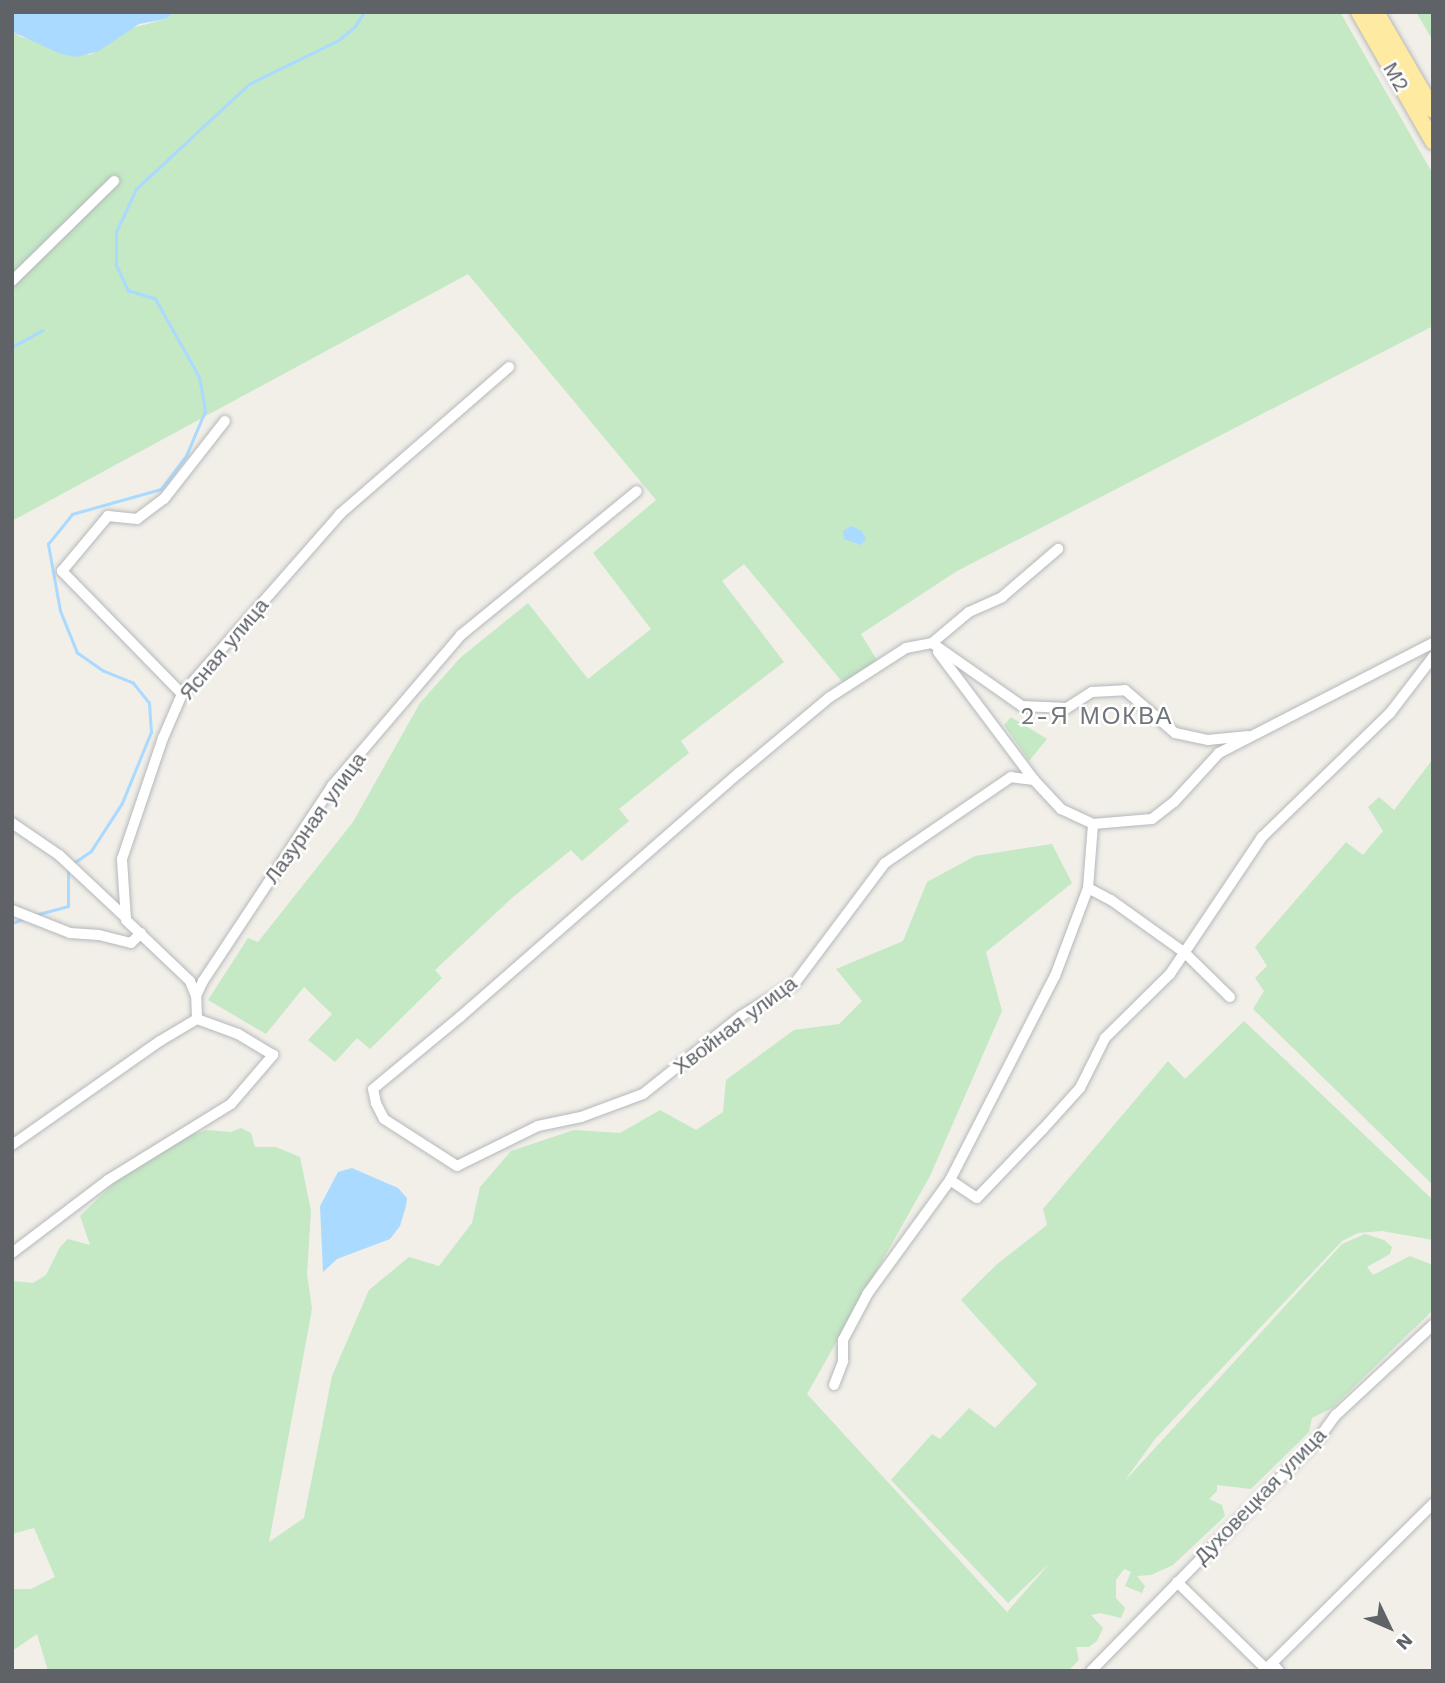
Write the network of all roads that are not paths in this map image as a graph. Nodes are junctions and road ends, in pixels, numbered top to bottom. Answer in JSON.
{"nodes":[{"id":1,"x":1359,"y":12,"type":"edge"},
{"id":2,"x":1376,"y":12,"type":"edge"},
{"id":3,"x":1433,"y":110,"type":"edge"},
{"id":4,"x":1433,"y":141,"type":"edge"},
{"id":5,"x":114,"y":181,"type":"dead end"},
{"id":6,"x":12,"y":281,"type":"edge"},
{"id":7,"x":509,"y":366,"type":"dead end"},
{"id":8,"x":225,"y":421,"type":"dead end"},
{"id":9,"x":637,"y":491,"type":"dead end"},
{"id":10,"x":1058,"y":549,"type":"dead end"},
{"id":11,"x":1433,"y":642,"type":"edge"},
{"id":12,"x":932,"y":643,"type":"junction"},
{"id":13,"x":1433,"y":657,"type":"edge"},
{"id":14,"x":182,"y":694,"type":"junction"},
{"id":15,"x":1248,"y":736,"type":"junction"},
{"id":16,"x":1034,"y":780,"type":"junction"},
{"id":17,"x":12,"y":823,"type":"edge"},
{"id":18,"x":1093,"y":824,"type":"junction"},
{"id":19,"x":1088,"y":888,"type":"junction"},
{"id":20,"x":12,"y":910,"type":"edge"},
{"id":21,"x":126,"y":918,"type":"junction"},
{"id":22,"x":141,"y":933,"type":"junction"},
{"id":23,"x":1185,"y":953,"type":"junction"},
{"id":24,"x":196,"y":996,"type":"junction"},
{"id":25,"x":1230,"y":997,"type":"dead end"},
{"id":26,"x":197,"y":1019,"type":"junction"},
{"id":27,"x":12,"y":1145,"type":"edge"},
{"id":28,"x":950,"y":1180,"type":"junction"},
{"id":29,"x":12,"y":1253,"type":"edge"},
{"id":30,"x":1433,"y":1325,"type":"edge"},
{"id":31,"x":834,"y":1385,"type":"dead end"},
{"id":32,"x":1433,"y":1504,"type":"edge"},
{"id":33,"x":1177,"y":1583,"type":"junction"},
{"id":34,"x":1270,"y":1668,"type":"edge"},
{"id":35,"x":1091,"y":1671,"type":"edge"}],
"edges":[{"from":1,"to":4,"type":"highway","name":"М2"},
{"from":2,"to":3,"type":"highway"},
{"from":5,"to":6,"type":"street"},
{"from":7,"to":14,"type":"street","name":"Ясная улица"},
{"from":8,"to":14,"type":"street"},
{"from":9,"to":24,"type":"street","name":"Лазурная улица"},
{"from":10,"to":12,"type":"street"},
{"from":11,"to":15,"type":"street"},
{"from":12,"to":15,"type":"street"},
{"from":12,"to":16,"type":"street"},
{"from":12,"to":16,"type":"street","name":"Хвойная улица"},
{"from":13,"to":23,"type":"street"},
{"from":14,"to":21,"type":"street","name":"Ясная улица"},
{"from":15,"to":18,"type":"street"},
{"from":16,"to":18,"type":"street"},
{"from":17,"to":21,"type":"street"},
{"from":18,"to":19,"type":"street"},
{"from":19,"to":23,"type":"street"},
{"from":19,"to":28,"type":"street"},
{"from":20,"to":22,"type":"street"},
{"from":21,"to":22,"type":"street"},
{"from":22,"to":24,"type":"street"},
{"from":23,"to":25,"type":"street"},
{"from":23,"to":28,"type":"street"},
{"from":24,"to":26,"type":"street"},
{"from":26,"to":27,"type":"street"},
{"from":26,"to":29,"type":"street"},
{"from":28,"to":31,"type":"street"},
{"from":30,"to":33,"type":"street","name":"Духовецкая улица"},
{"from":32,"to":34,"type":"street"},
{"from":33,"to":34,"type":"street"},
{"from":33,"to":35,"type":"street","name":"Духовецкая улица"}]}
